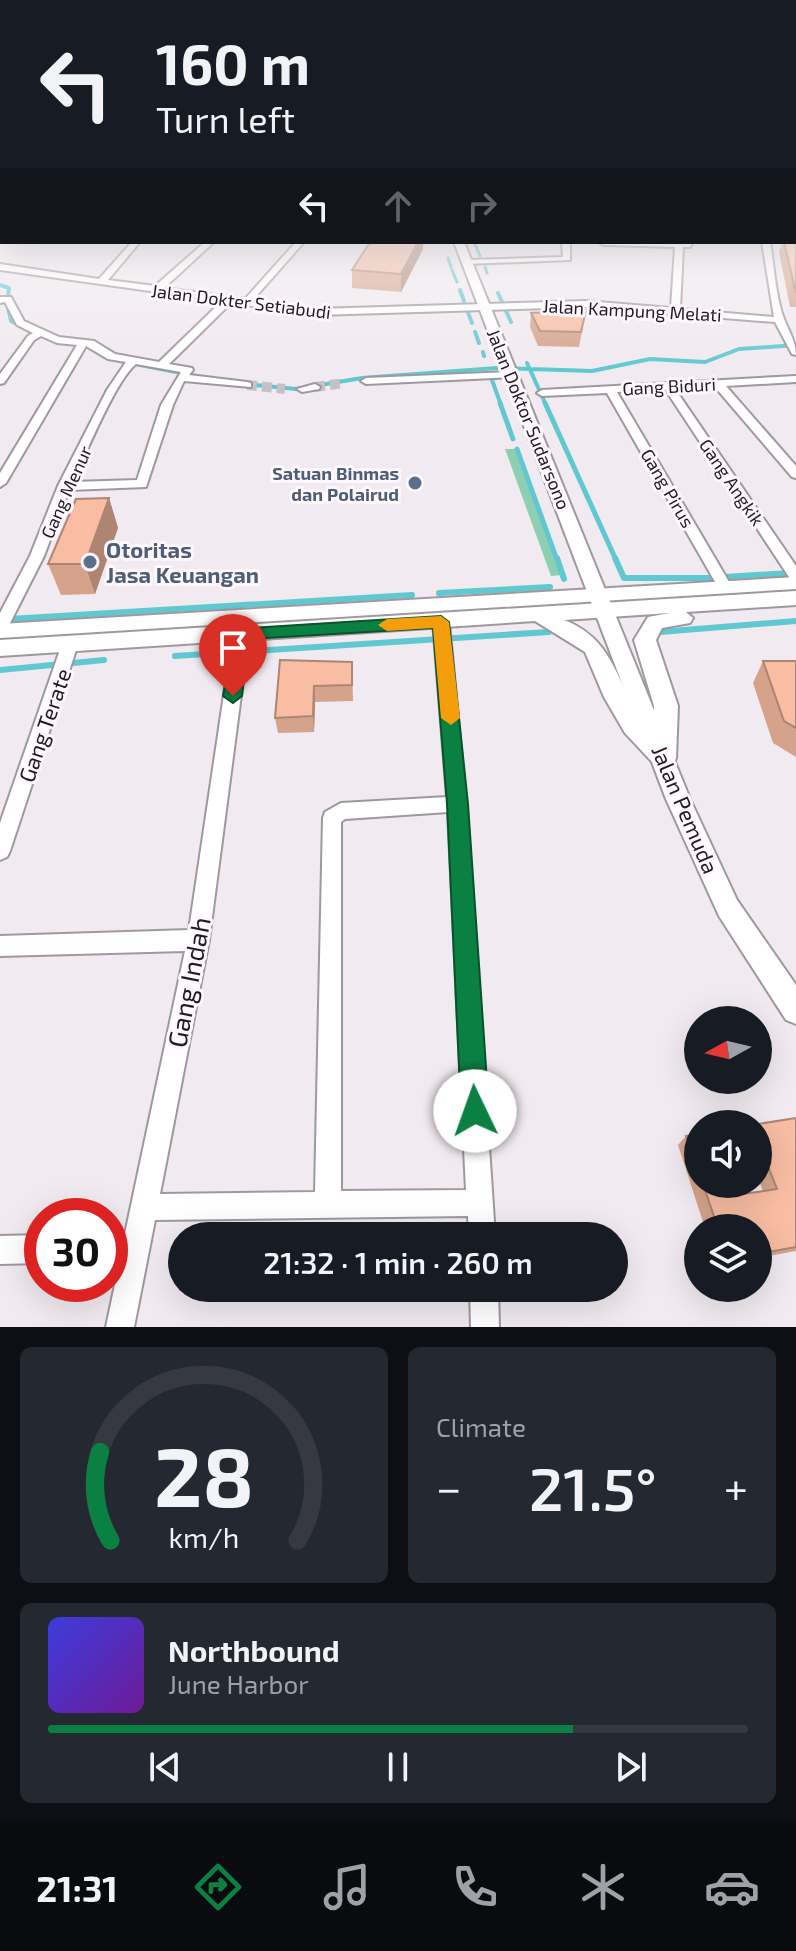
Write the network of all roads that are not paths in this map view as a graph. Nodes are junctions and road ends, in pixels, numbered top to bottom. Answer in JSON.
{"nodes":[{"id":1,"x":133,"y":246,"type":"edge"},
{"id":2,"x":206,"y":246,"type":"edge"},
{"id":3,"x":297,"y":246,"type":"edge"},
{"id":4,"x":461,"y":246,"type":"edge"},
{"id":5,"x":566,"y":246,"type":"edge"},
{"id":6,"x":684,"y":246,"type":"edge"},
{"id":7,"x":767,"y":246,"type":"edge"},
{"id":8,"x":467,"y":262,"type":"junction"},
{"id":9,"x":0,"y":267,"type":"edge"},
{"id":10,"x":101,"y":282,"type":"junction"},
{"id":11,"x":156,"y":290,"type":"junction"},
{"id":12,"x":4,"y":300,"type":"edge"},
{"id":13,"x":228,"y":300,"type":"junction"},
{"id":14,"x":246,"y":303,"type":"junction"},
{"id":15,"x":484,"y":306,"type":"junction"},
{"id":16,"x":675,"y":311,"type":"junction"},
{"id":17,"x":780,"y":320,"type":"junction"},
{"id":18,"x":38,"y":333,"type":"junction"},
{"id":19,"x":84,"y":342,"type":"junction"},
{"id":20,"x":792,"y":344,"type":"edge"},
{"id":21,"x":133,"y":362,"type":"junction"},
{"id":22,"x":162,"y":365,"type":"junction"},
{"id":23,"x":510,"y":370,"type":"junction"},
{"id":24,"x":183,"y":374,"type":"junction"},
{"id":25,"x":796,"y":379,"type":"edge"},
{"id":26,"x":0,"y":381,"type":"edge"},
{"id":27,"x":366,"y":381,"type":"dead end"},
{"id":28,"x":718,"y":383,"type":"junction"},
{"id":29,"x":247,"y":385,"type":"tunnel mouth"},
{"id":30,"x":668,"y":386,"type":"junction"},
{"id":31,"x":315,"y":387,"type":"tunnel mouth"},
{"id":32,"x":294,"y":389,"type":"tunnel mouth"},
{"id":33,"x":610,"y":389,"type":"junction"},
{"id":34,"x":536,"y":394,"type":"junction"},
{"id":35,"x":796,"y":474,"type":"edge"},
{"id":36,"x":0,"y":483,"type":"edge"},
{"id":37,"x":64,"y":486,"type":"junction"},
{"id":38,"x":796,"y":580,"type":"edge"},
{"id":39,"x":729,"y":594,"type":"junction"},
{"id":40,"x":796,"y":598,"type":"edge"},
{"id":41,"x":603,"y":603,"type":"junction"},
{"id":42,"x":540,"y":618,"type":"junction"},
{"id":43,"x":0,"y":629,"type":"edge"},
{"id":44,"x":442,"y":633,"type":"junction"},
{"id":45,"x":240,"y":645,"type":"junction"},
{"id":46,"x":0,"y":648,"type":"edge"},
{"id":47,"x":67,"y":656,"type":"junction"},
{"id":48,"x":664,"y":758,"type":"junction"},
{"id":49,"x":457,"y":804,"type":"junction"},
{"id":50,"x":0,"y":851,"type":"edge"},
{"id":51,"x":198,"y":940,"type":"junction"},
{"id":52,"x":0,"y":946,"type":"edge"},
{"id":53,"x":796,"y":1010,"type":"edge"},
{"id":54,"x":481,"y":1203,"type":"junction"},
{"id":55,"x":328,"y":1206,"type":"junction"},
{"id":56,"x":143,"y":1207,"type":"junction"},
{"id":57,"x":482,"y":1222,"type":"edge"},
{"id":58,"x":128,"y":1238,"type":"edge"},
{"id":59,"x":24,"y":1249,"type":"edge"},
{"id":60,"x":0,"y":1250,"type":"edge"},
{"id":61,"x":121,"y":1302,"type":"edge"},
{"id":62,"x":484,"y":1302,"type":"edge"},
{"id":63,"x":120,"y":1327,"type":"edge"},
{"id":64,"x":485,"y":1327,"type":"edge"}],
"edges":[{"from":1,"to":10,"type":"street"},
{"from":2,"to":11,"type":"street"},
{"from":3,"to":14,"type":"street"},
{"from":4,"to":8,"type":"street","name":"Jalan Doktor Sudarsono"},
{"from":5,"to":8,"type":"street"},
{"from":6,"to":16,"type":"street"},
{"from":7,"to":17,"type":"street"},
{"from":8,"to":15,"type":"street","name":"Jalan Doktor Sudarsono"},
{"from":9,"to":10,"type":"street","name":"Jalan Dokter Setiabudi"},
{"from":10,"to":11,"type":"street","name":"Jalan Dokter Setiabudi"},
{"from":11,"to":13,"type":"street","name":"Jalan Dokter Setiabudi"},
{"from":12,"to":18,"type":"street"},
{"from":13,"to":14,"type":"street","name":"Jalan Dokter Setiabudi"},
{"from":13,"to":22,"type":"street"},
{"from":14,"to":15,"type":"street","name":"Jalan Dokter Setiabudi"},
{"from":15,"to":16,"type":"street","name":"Jalan Kampung Melati"},
{"from":15,"to":23,"type":"street","name":"Jalan Doktor Sudarsono"},
{"from":16,"to":17,"type":"street","name":"Jalan Kampung Melati"},
{"from":17,"to":20,"type":"street"},
{"from":18,"to":19,"type":"street"},
{"from":18,"to":26,"type":"street"},
{"from":19,"to":21,"type":"street"},
{"from":19,"to":36,"type":"street"},
{"from":21,"to":22,"type":"street"},
{"from":21,"to":37,"type":"street","name":"Gang Menur"},
{"from":22,"to":24,"type":"street"},
{"from":23,"to":27,"type":"street"},
{"from":23,"to":34,"type":"street","name":"Jalan Doktor Sudarsono"},
{"from":24,"to":29,"type":"street"},
{"from":24,"to":37,"type":"street"},
{"from":25,"to":28,"type":"street","name":"Gang Biduri"},
{"from":28,"to":30,"type":"street","name":"Gang Biduri"},
{"from":28,"to":35,"type":"street"},
{"from":30,"to":33,"type":"street","name":"Gang Biduri"},
{"from":30,"to":38,"type":"street","name":"Gang Angkik"},
{"from":31,"to":32,"type":"street"},
{"from":33,"to":34,"type":"street","name":"Gang Biduri"},
{"from":33,"to":39,"type":"street","name":"Gang Pirus"},
{"from":34,"to":41,"type":"street","name":"Jalan Doktor Sudarsono"},
{"from":37,"to":43,"type":"street","name":"Gang Menur"},
{"from":38,"to":39,"type":"main road"},
{"from":39,"to":40,"type":"main road"},
{"from":39,"to":41,"type":"main road"},
{"from":39,"to":48,"type":"main road"},
{"from":41,"to":42,"type":"main road"},
{"from":41,"to":43,"type":"main road"},
{"from":41,"to":48,"type":"street","name":"Jalan Pemuda"},
{"from":42,"to":44,"type":"main road"},
{"from":42,"to":48,"type":"main road"},
{"from":44,"to":45,"type":"main road"},
{"from":44,"to":49,"type":"street"},
{"from":45,"to":47,"type":"main road"},
{"from":45,"to":51,"type":"street","name":"Gang Indah"},
{"from":46,"to":47,"type":"main road"},
{"from":47,"to":50,"type":"street","name":"Gang Terate"},
{"from":48,"to":53,"type":"street","name":"Jalan Pemuda"},
{"from":49,"to":54,"type":"street"},
{"from":49,"to":55,"type":"street"},
{"from":51,"to":52,"type":"street"},
{"from":51,"to":56,"type":"street","name":"Gang Indah"},
{"from":54,"to":55,"type":"street"},
{"from":54,"to":57,"type":"street"},
{"from":55,"to":56,"type":"street"},
{"from":56,"to":58,"type":"street","name":"Gang Indah"},
{"from":59,"to":60,"type":"street"},
{"from":61,"to":63,"type":"street","name":"Gang Indah"},
{"from":62,"to":64,"type":"street"}]}
